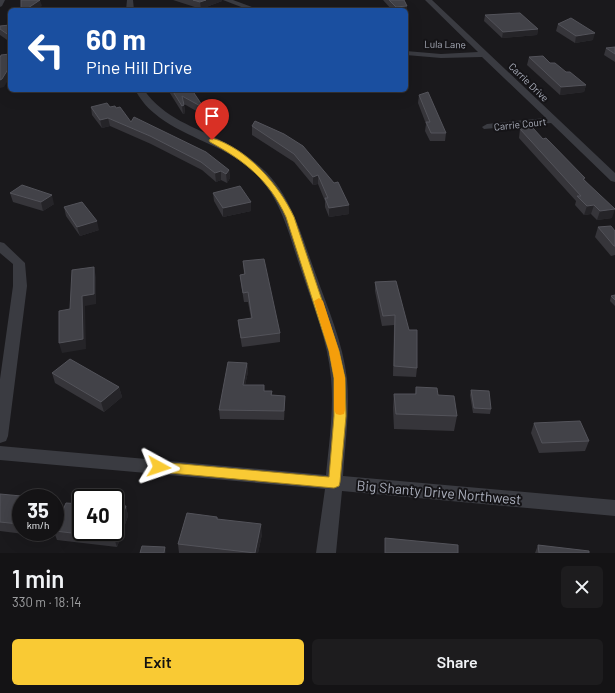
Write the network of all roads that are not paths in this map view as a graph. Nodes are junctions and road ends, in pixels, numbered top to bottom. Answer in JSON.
{"nodes":[{"id":1,"x":2,"y":0,"type":"edge"},
{"id":2,"x":226,"y":0,"type":"edge"},
{"id":3,"x":428,"y":0,"type":"edge"},
{"id":4,"x":0,"y":5,"type":"edge"},
{"id":5,"x":250,"y":8,"type":"edge"},
{"id":6,"x":408,"y":53,"type":"edge"},
{"id":7,"x":484,"y":54,"type":"junction"},
{"id":8,"x":140,"y":92,"type":"edge"},
{"id":9,"x":554,"y":120,"type":"junction"},
{"id":10,"x":487,"y":127,"type":"dead end"},
{"id":11,"x":615,"y":179,"type":"edge"},
{"id":12,"x":0,"y":246,"type":"edge"},
{"id":13,"x":0,"y":436,"type":"edge"},
{"id":14,"x":0,"y":453,"type":"edge"},
{"id":15,"x":334,"y":482,"type":"junction"},
{"id":16,"x":615,"y":508,"type":"edge"},
{"id":17,"x":326,"y":553,"type":"edge"}],
"edges":[{"from":1,"to":4,"type":"street"},
{"from":2,"to":5,"type":"street"},
{"from":3,"to":7,"type":"street","name":"Carrie Drive"},
{"from":6,"to":7,"type":"street","name":"Lula Lane"},
{"from":7,"to":9,"type":"street","name":"Carrie Drive"},
{"from":8,"to":15,"type":"street"},
{"from":9,"to":10,"type":"street","name":"Carrie Court"},
{"from":9,"to":11,"type":"street","name":"Carrie Drive"},
{"from":12,"to":13,"type":"street"},
{"from":14,"to":15,"type":"street","name":"Big Shanty Drive Northwest"},
{"from":15,"to":16,"type":"street","name":"Big Shanty Drive Northwest"},
{"from":15,"to":17,"type":"street"}]}
